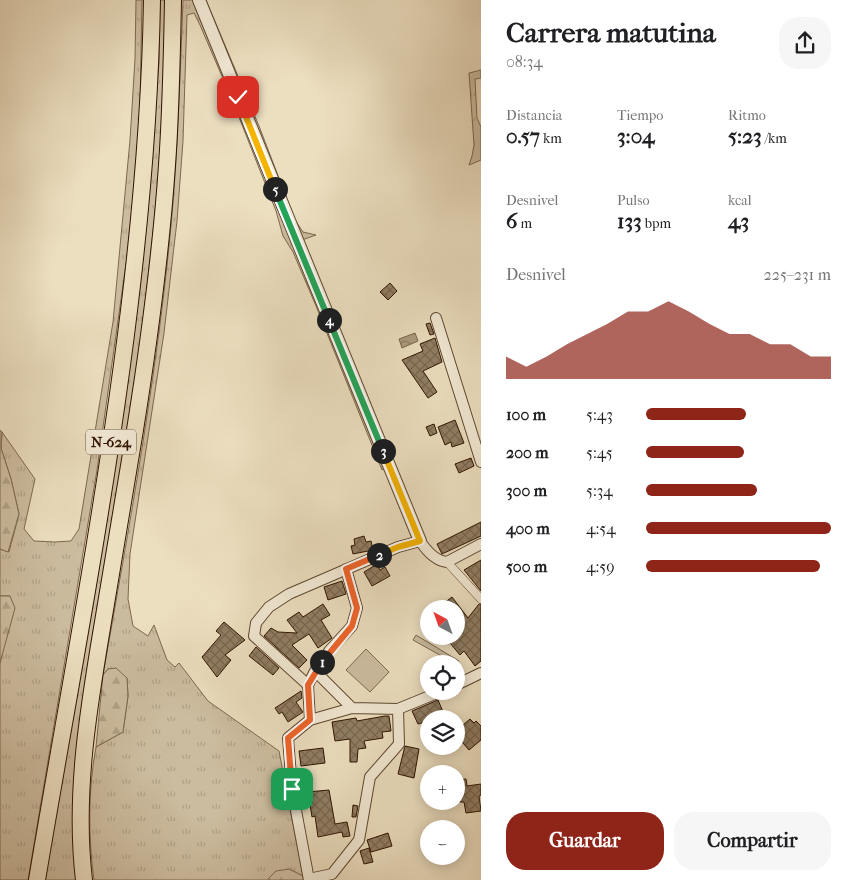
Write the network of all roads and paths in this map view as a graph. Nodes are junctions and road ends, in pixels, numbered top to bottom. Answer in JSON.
{"nodes":[{"id":1,"x":152,"y":0,"type":"edge"},
{"id":2,"x":174,"y":0,"type":"edge"},
{"id":3,"x":199,"y":0,"type":"edge"},
{"id":4,"x":436,"y":318,"type":"dead end"},
{"id":5,"x":481,"y":462,"type":"edge"},
{"id":6,"x":420,"y":541,"type":"junction"},
{"id":7,"x":481,"y":544,"type":"edge"},
{"id":8,"x":447,"y":562,"type":"junction"},
{"id":9,"x":346,"y":569,"type":"junction"},
{"id":10,"x":481,"y":599,"type":"edge"},
{"id":11,"x":315,"y":671,"type":"junction"},
{"id":12,"x":481,"y":673,"type":"edge"},
{"id":13,"x":465,"y":681,"type":"edge"},
{"id":14,"x":308,"y":685,"type":"junction"},
{"id":15,"x":420,"y":700,"type":"edge"},
{"id":16,"x":352,"y":708,"type":"junction"},
{"id":17,"x":398,"y":709,"type":"junction"},
{"id":18,"x":310,"y":720,"type":"junction"},
{"id":19,"x":309,"y":879,"type":"edge"},
{"id":20,"x":37,"y":880,"type":"edge"},
{"id":21,"x":84,"y":880,"type":"edge"}],
"edges":[{"from":1,"to":20,"type":"highway","number":"N-624"},
{"from":2,"to":21,"type":"highway","number":"N-624"},
{"from":3,"to":6,"type":"street"},
{"from":4,"to":5,"type":"street"},
{"from":6,"to":8,"type":"street"},
{"from":6,"to":9,"type":"street"},
{"from":7,"to":8,"type":"street"},
{"from":8,"to":10,"type":"street"},
{"from":9,"to":11,"type":"street"},
{"from":9,"to":14,"type":"street"},
{"from":11,"to":14,"type":"street"},
{"from":11,"to":16,"type":"street"},
{"from":12,"to":13,"type":"street"},
{"from":14,"to":18,"type":"street"},
{"from":15,"to":17,"type":"street"},
{"from":16,"to":17,"type":"street"},
{"from":16,"to":18,"type":"street"},
{"from":17,"to":19,"type":"street"},
{"from":18,"to":19,"type":"street"}]}
